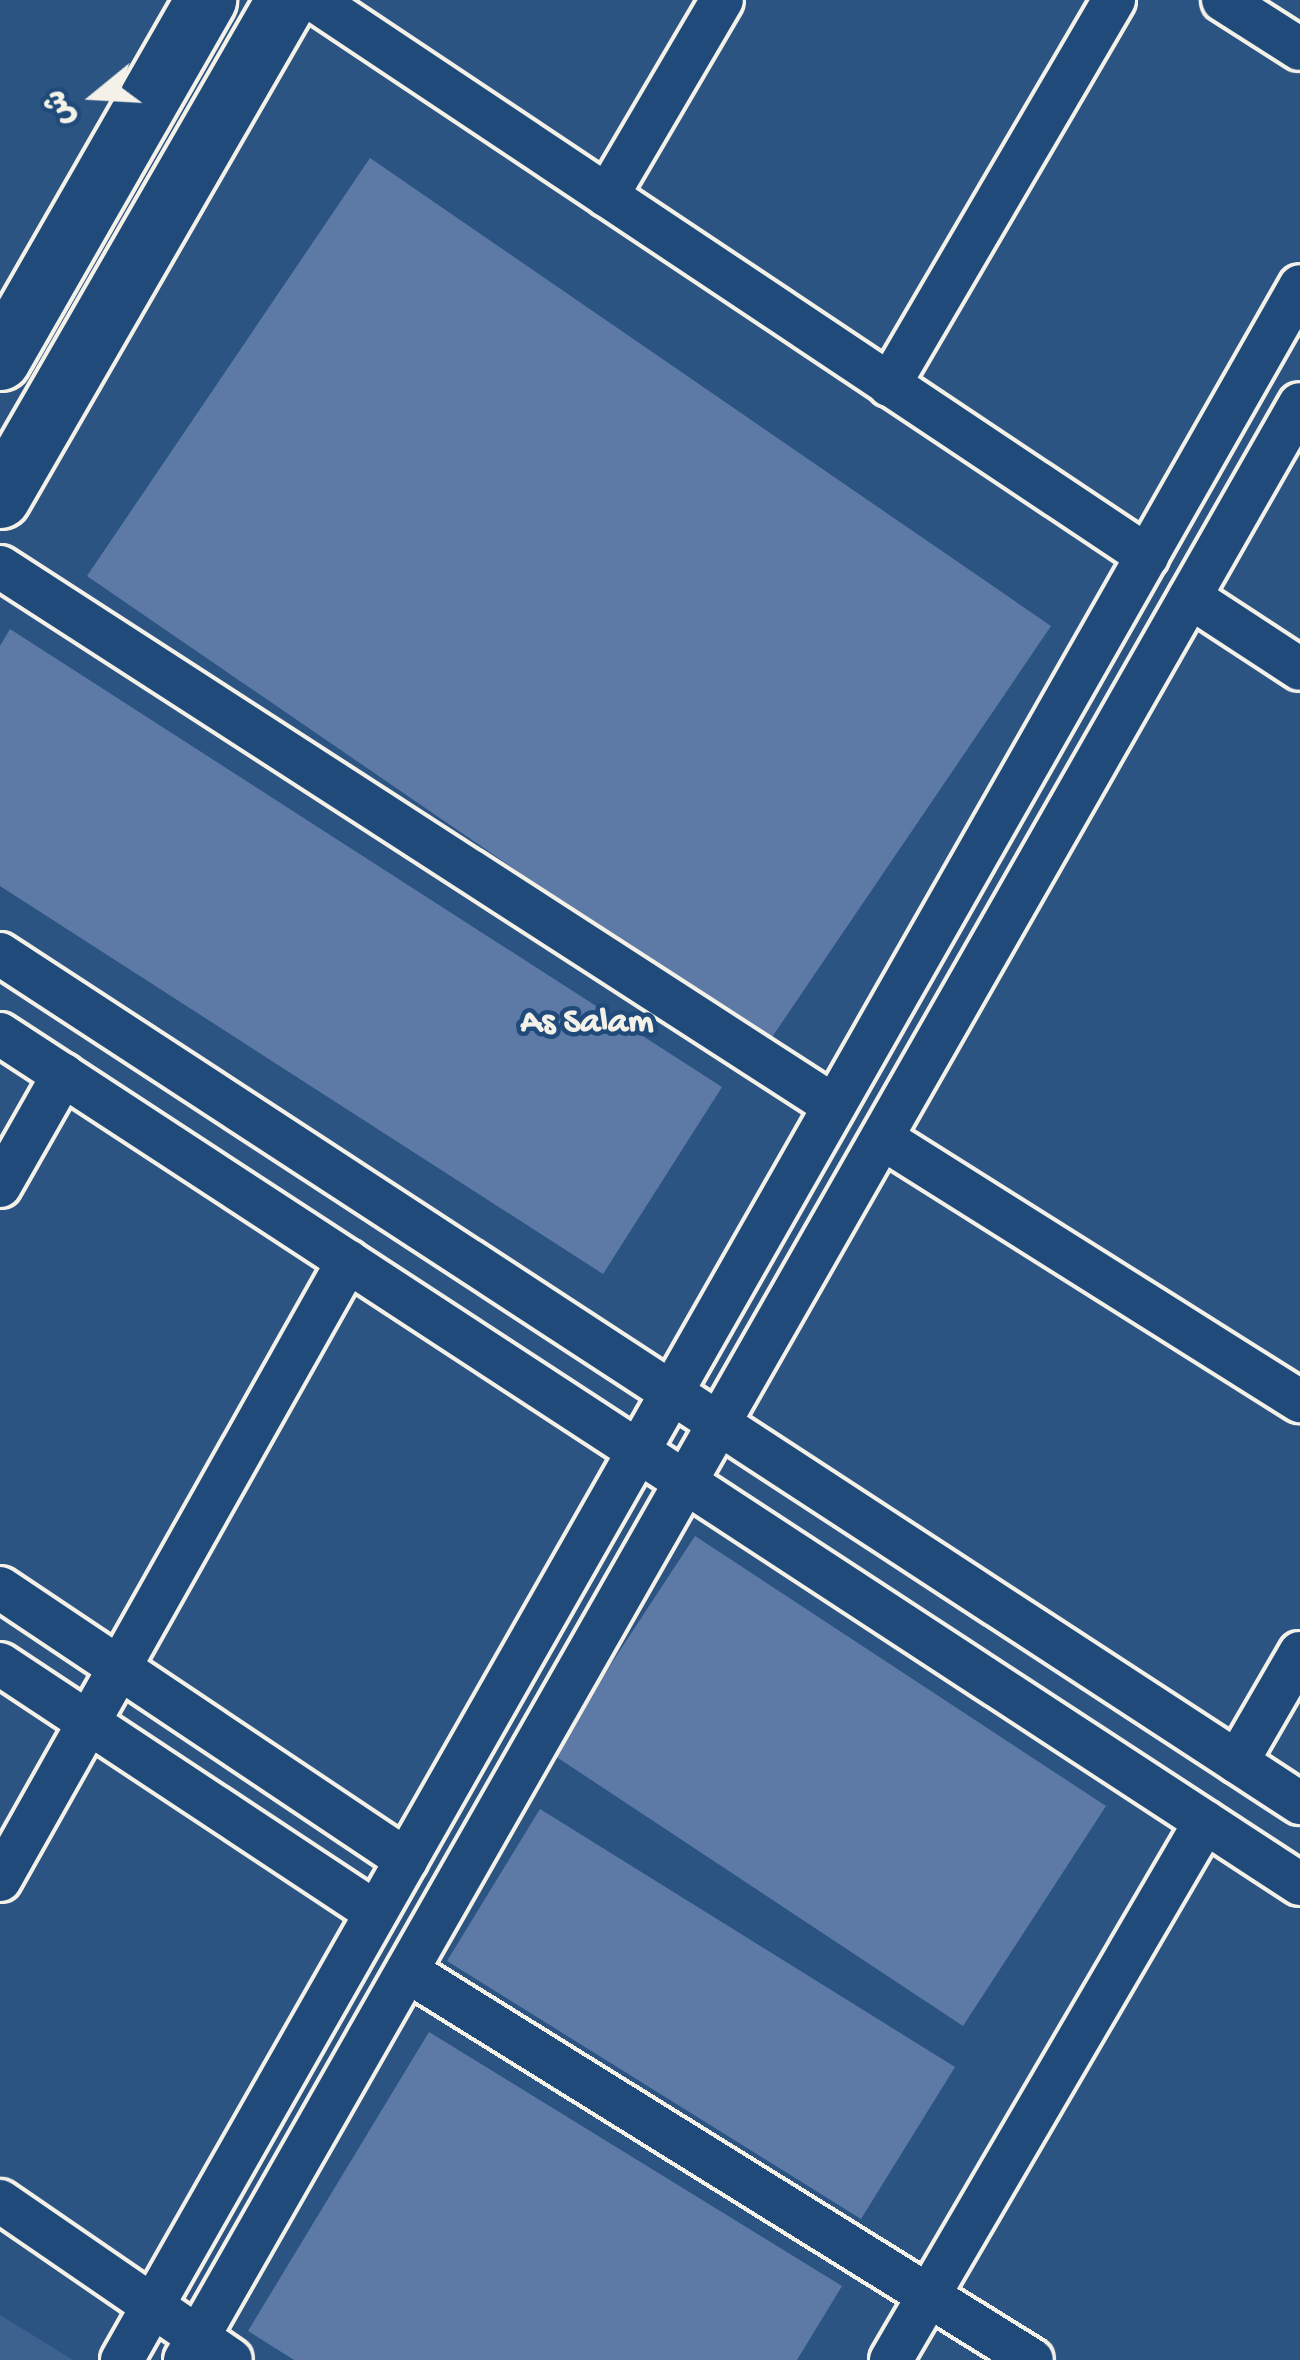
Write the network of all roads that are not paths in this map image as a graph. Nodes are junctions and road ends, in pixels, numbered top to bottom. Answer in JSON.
{"nodes":[{"id":1,"x":206,"y":0,"type":"edge"},
{"id":2,"x":287,"y":0,"type":"edge"},
{"id":3,"x":314,"y":0,"type":"edge"},
{"id":4,"x":722,"y":0,"type":"edge"},
{"id":5,"x":1114,"y":0,"type":"edge"},
{"id":6,"x":1223,"y":0,"type":"edge"},
{"id":7,"x":1300,"y":49,"type":"edge"},
{"id":8,"x":608,"y":196,"type":"junction"},
{"id":9,"x":1300,"y":286,"type":"edge"},
{"id":10,"x":0,"y":360,"type":"edge"},
{"id":11,"x":889,"y":385,"type":"junction"},
{"id":12,"x":1300,"y":404,"type":"edge"},
{"id":13,"x":0,"y":499,"type":"edge"},
{"id":14,"x":1147,"y":556,"type":"junction"},
{"id":15,"x":0,"y":568,"type":"edge"},
{"id":16,"x":1190,"y":597,"type":"junction"},
{"id":17,"x":1300,"y":669,"type":"edge"},
{"id":18,"x":0,"y":954,"type":"edge"},
{"id":19,"x":0,"y":1034,"type":"edge"},
{"id":20,"x":63,"y":1075,"type":"junction"},
{"id":21,"x":833,"y":1106,"type":"junction"},
{"id":22,"x":882,"y":1138,"type":"junction"},
{"id":23,"x":0,"y":1186,"type":"edge"},
{"id":24,"x":348,"y":1261,"type":"junction"},
{"id":25,"x":671,"y":1393,"type":"junction"},
{"id":26,"x":1300,"y":1401,"type":"edge"},
{"id":27,"x":719,"y":1424,"type":"junction"},
{"id":28,"x":638,"y":1450,"type":"junction"},
{"id":29,"x":685,"y":1482,"type":"junction"},
{"id":30,"x":0,"y":1588,"type":"edge"},
{"id":31,"x":1300,"y":1653,"type":"edge"},
{"id":32,"x":0,"y":1664,"type":"edge"},
{"id":33,"x":119,"y":1668,"type":"junction"},
{"id":34,"x":88,"y":1723,"type":"junction"},
{"id":35,"x":1237,"y":1762,"type":"junction"},
{"id":36,"x":1300,"y":1803,"type":"edge"},
{"id":37,"x":1205,"y":1822,"type":"junction"},
{"id":38,"x":406,"y":1860,"type":"junction"},
{"id":39,"x":0,"y":1880,"type":"edge"},
{"id":40,"x":1300,"y":1884,"type":"edge"},
{"id":41,"x":375,"y":1912,"type":"junction"},
{"id":42,"x":407,"y":1971,"type":"junction"},
{"id":43,"x":0,"y":2200,"type":"edge"},
{"id":44,"x":928,"y":2296,"type":"junction"},
{"id":45,"x":153,"y":2306,"type":"junction"},
{"id":46,"x":205,"y":2352,"type":"edge"},
{"id":47,"x":122,"y":2360,"type":"edge"},
{"id":48,"x":891,"y":2360,"type":"edge"},
{"id":49,"x":1032,"y":2360,"type":"edge"}],
"edges":[{"from":1,"to":10,"type":"main road"},
{"from":2,"to":13,"type":"main road"},
{"from":3,"to":8,"type":"street"},
{"from":4,"to":8,"type":"street"},
{"from":5,"to":11,"type":"street"},
{"from":6,"to":7,"type":"street"},
{"from":8,"to":11,"type":"street"},
{"from":9,"to":14,"type":"street"},
{"from":11,"to":14,"type":"street"},
{"from":12,"to":16,"type":"street"},
{"from":14,"to":21,"type":"street"},
{"from":15,"to":21,"type":"street"},
{"from":16,"to":17,"type":"street"},
{"from":16,"to":22,"type":"street"},
{"from":18,"to":25,"type":"street"},
{"from":19,"to":20,"type":"street"},
{"from":20,"to":23,"type":"street"},
{"from":20,"to":24,"type":"street"},
{"from":21,"to":25,"type":"street"},
{"from":22,"to":26,"type":"street"},
{"from":22,"to":27,"type":"street"},
{"from":24,"to":28,"type":"street"},
{"from":24,"to":33,"type":"street"},
{"from":25,"to":27,"type":"street"},
{"from":25,"to":28,"type":"street"},
{"from":27,"to":29,"type":"street"},
{"from":27,"to":35,"type":"street"},
{"from":28,"to":29,"type":"street"},
{"from":28,"to":38,"type":"street"},
{"from":29,"to":37,"type":"street"},
{"from":29,"to":42,"type":"street"},
{"from":30,"to":33,"type":"street"},
{"from":31,"to":35,"type":"street"},
{"from":32,"to":34,"type":"street"},
{"from":33,"to":34,"type":"street"},
{"from":33,"to":38,"type":"street"},
{"from":34,"to":39,"type":"street"},
{"from":34,"to":41,"type":"street"},
{"from":35,"to":36,"type":"street"},
{"from":37,"to":40,"type":"street"},
{"from":37,"to":44,"type":"street"},
{"from":38,"to":41,"type":"street"},
{"from":41,"to":45,"type":"street"},
{"from":42,"to":44,"type":"street"},
{"from":42,"to":46,"type":"street"},
{"from":43,"to":45,"type":"street"},
{"from":44,"to":48,"type":"street"},
{"from":44,"to":49,"type":"street"},
{"from":45,"to":46,"type":"street"},
{"from":45,"to":47,"type":"street"}]}
